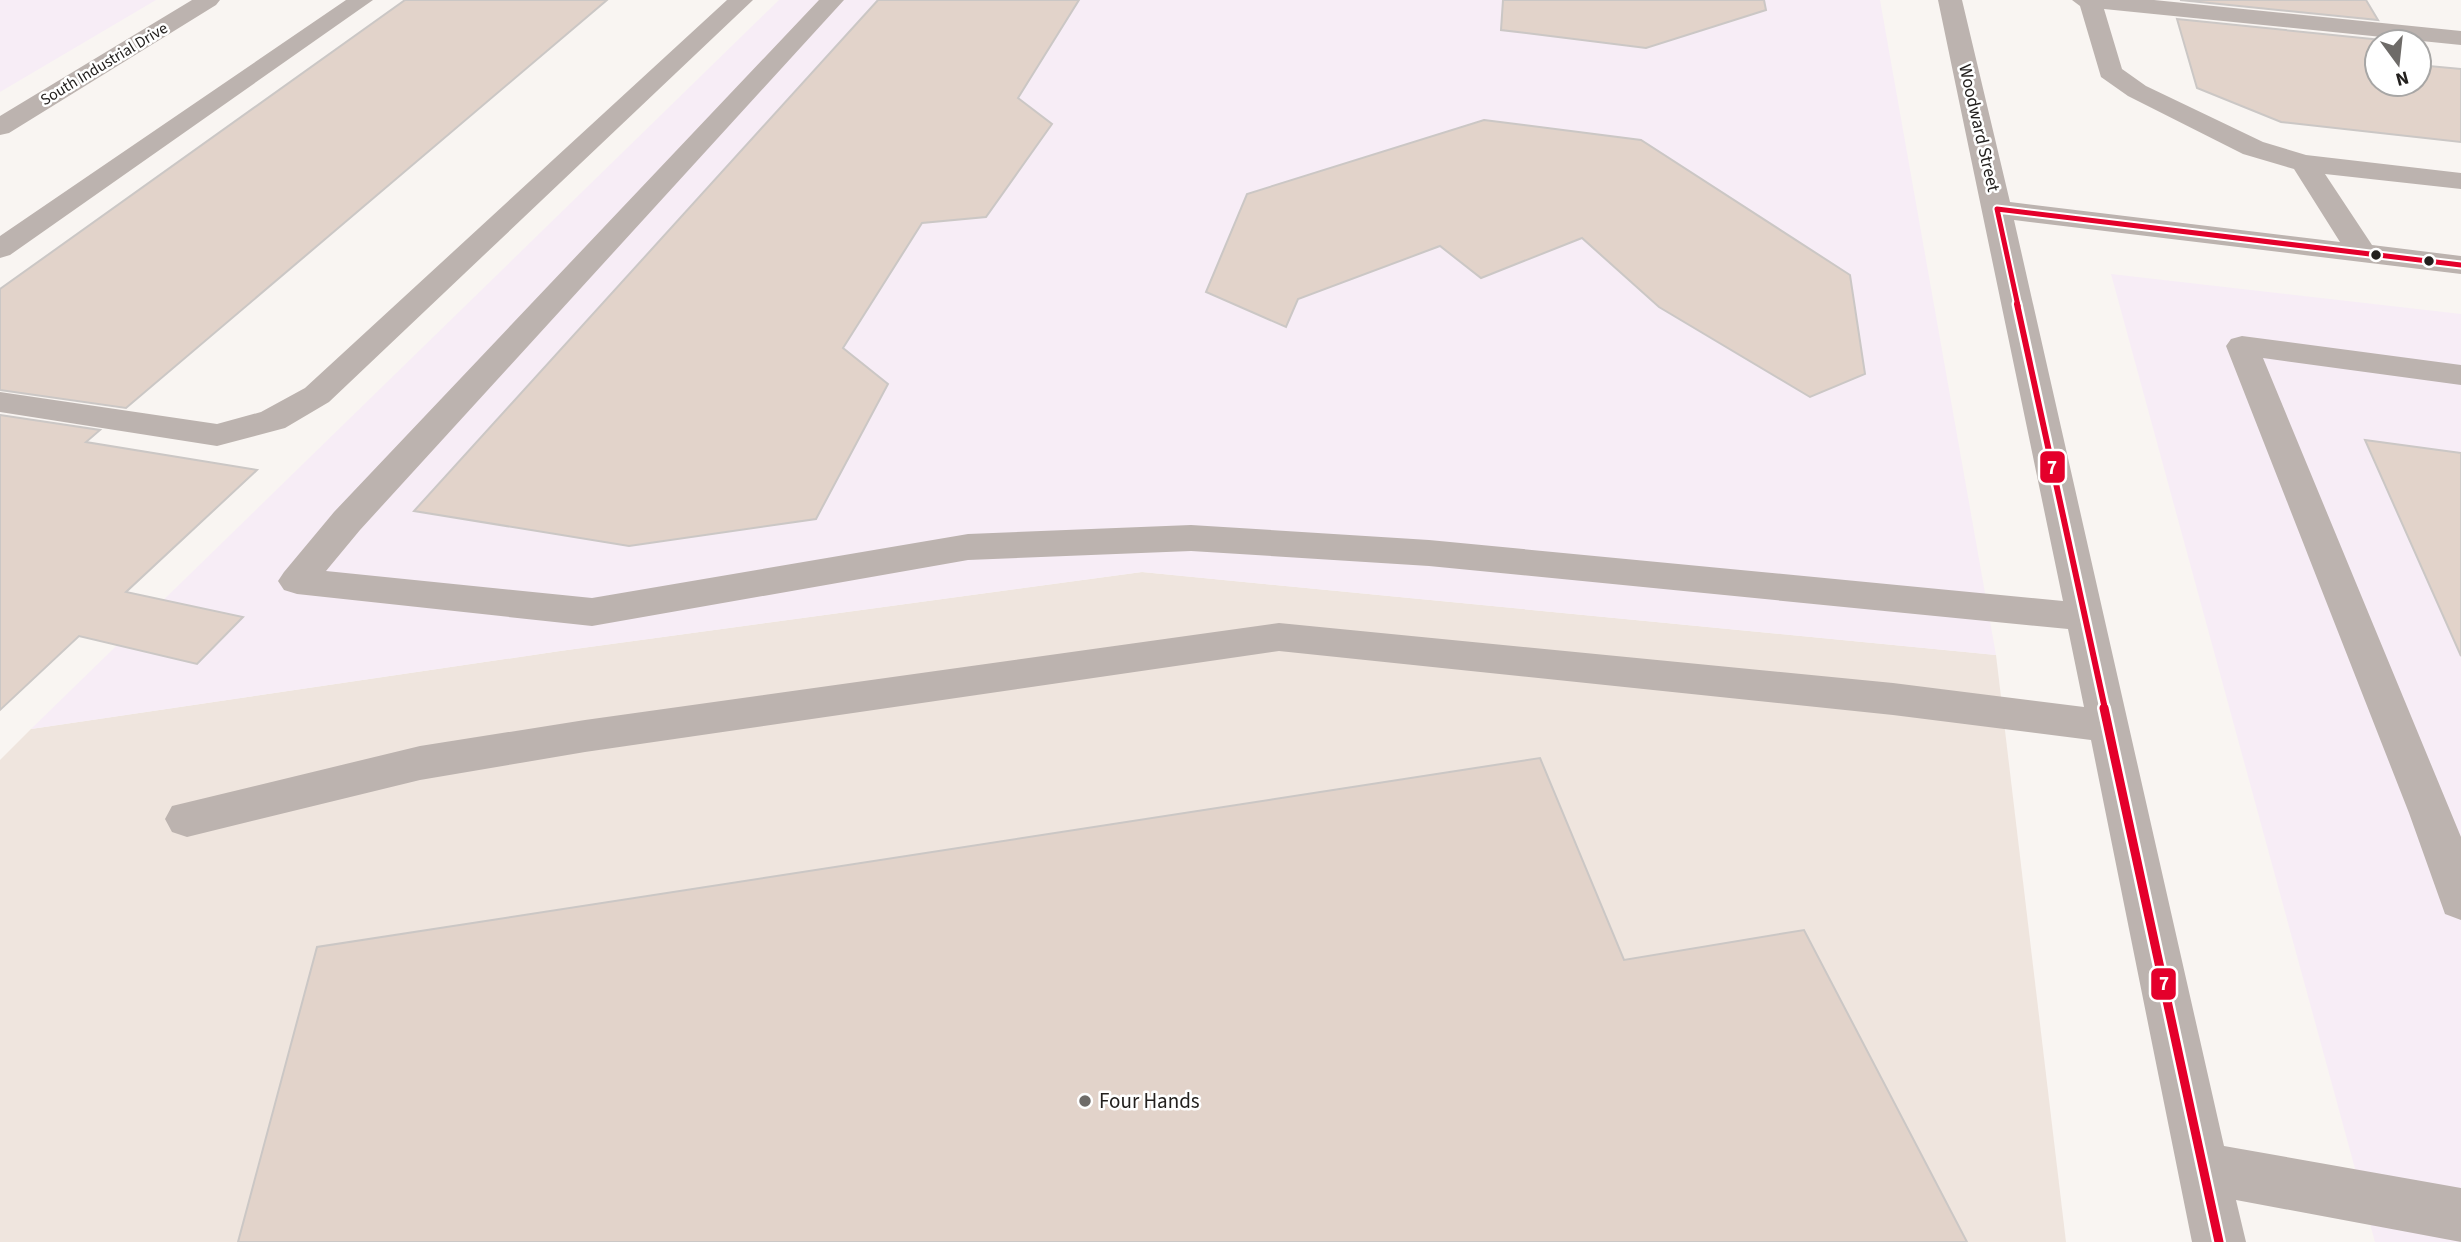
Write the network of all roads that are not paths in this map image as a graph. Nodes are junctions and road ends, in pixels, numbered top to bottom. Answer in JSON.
{"nodes":[{"id":1,"x":208,"y":0,"type":"edge"},
{"id":2,"x":361,"y":0,"type":"edge"},
{"id":3,"x":741,"y":0,"type":"edge"},
{"id":4,"x":832,"y":0,"type":"edge"},
{"id":5,"x":1950,"y":0,"type":"edge"},
{"id":6,"x":2084,"y":0,"type":"edge"},
{"id":7,"x":2090,"y":0,"type":"edge"},
{"id":8,"x":2461,"y":38,"type":"edge"},
{"id":9,"x":0,"y":127,"type":"edge"},
{"id":10,"x":2304,"y":163,"type":"junction"},
{"id":11,"x":2461,"y":181,"type":"edge"},
{"id":12,"x":1997,"y":209,"type":"junction"},
{"id":13,"x":0,"y":249,"type":"edge"},
{"id":14,"x":2362,"y":253,"type":"junction"},
{"id":15,"x":2461,"y":265,"type":"edge"},
{"id":16,"x":2461,"y":375,"type":"edge"},
{"id":17,"x":0,"y":402,"type":"edge"},
{"id":18,"x":2085,"y":617,"type":"junction"},
{"id":19,"x":2109,"y":726,"type":"junction"},
{"id":20,"x":187,"y":819,"type":"dead end"},
{"id":21,"x":2461,"y":900,"type":"edge"},
{"id":22,"x":2204,"y":1168,"type":"junction"},
{"id":23,"x":2461,"y":1215,"type":"edge"},
{"id":24,"x":2219,"y":1242,"type":"edge"}],
"edges":[{"from":1,"to":9,"type":"street","name":"South Industrial Drive"},
{"from":2,"to":13,"type":"street"},
{"from":3,"to":17,"type":"street"},
{"from":4,"to":18,"type":"street"},
{"from":5,"to":12,"type":"street","name":"Woodward Street"},
{"from":6,"to":7,"type":"street"},
{"from":7,"to":8,"type":"street"},
{"from":7,"to":10,"type":"street"},
{"from":10,"to":11,"type":"street"},
{"from":10,"to":14,"type":"street"},
{"from":12,"to":14,"type":"street"},
{"from":12,"to":18,"type":"street","name":"Woodward Street"},
{"from":14,"to":15,"type":"street"},
{"from":16,"to":21,"type":"street"},
{"from":18,"to":19,"type":"street","name":"Woodward Street"},
{"from":19,"to":20,"type":"street"},
{"from":19,"to":22,"type":"street","name":"Woodward Street"},
{"from":22,"to":23,"type":"street"},
{"from":22,"to":24,"type":"street","name":"Woodward Street"}]}
